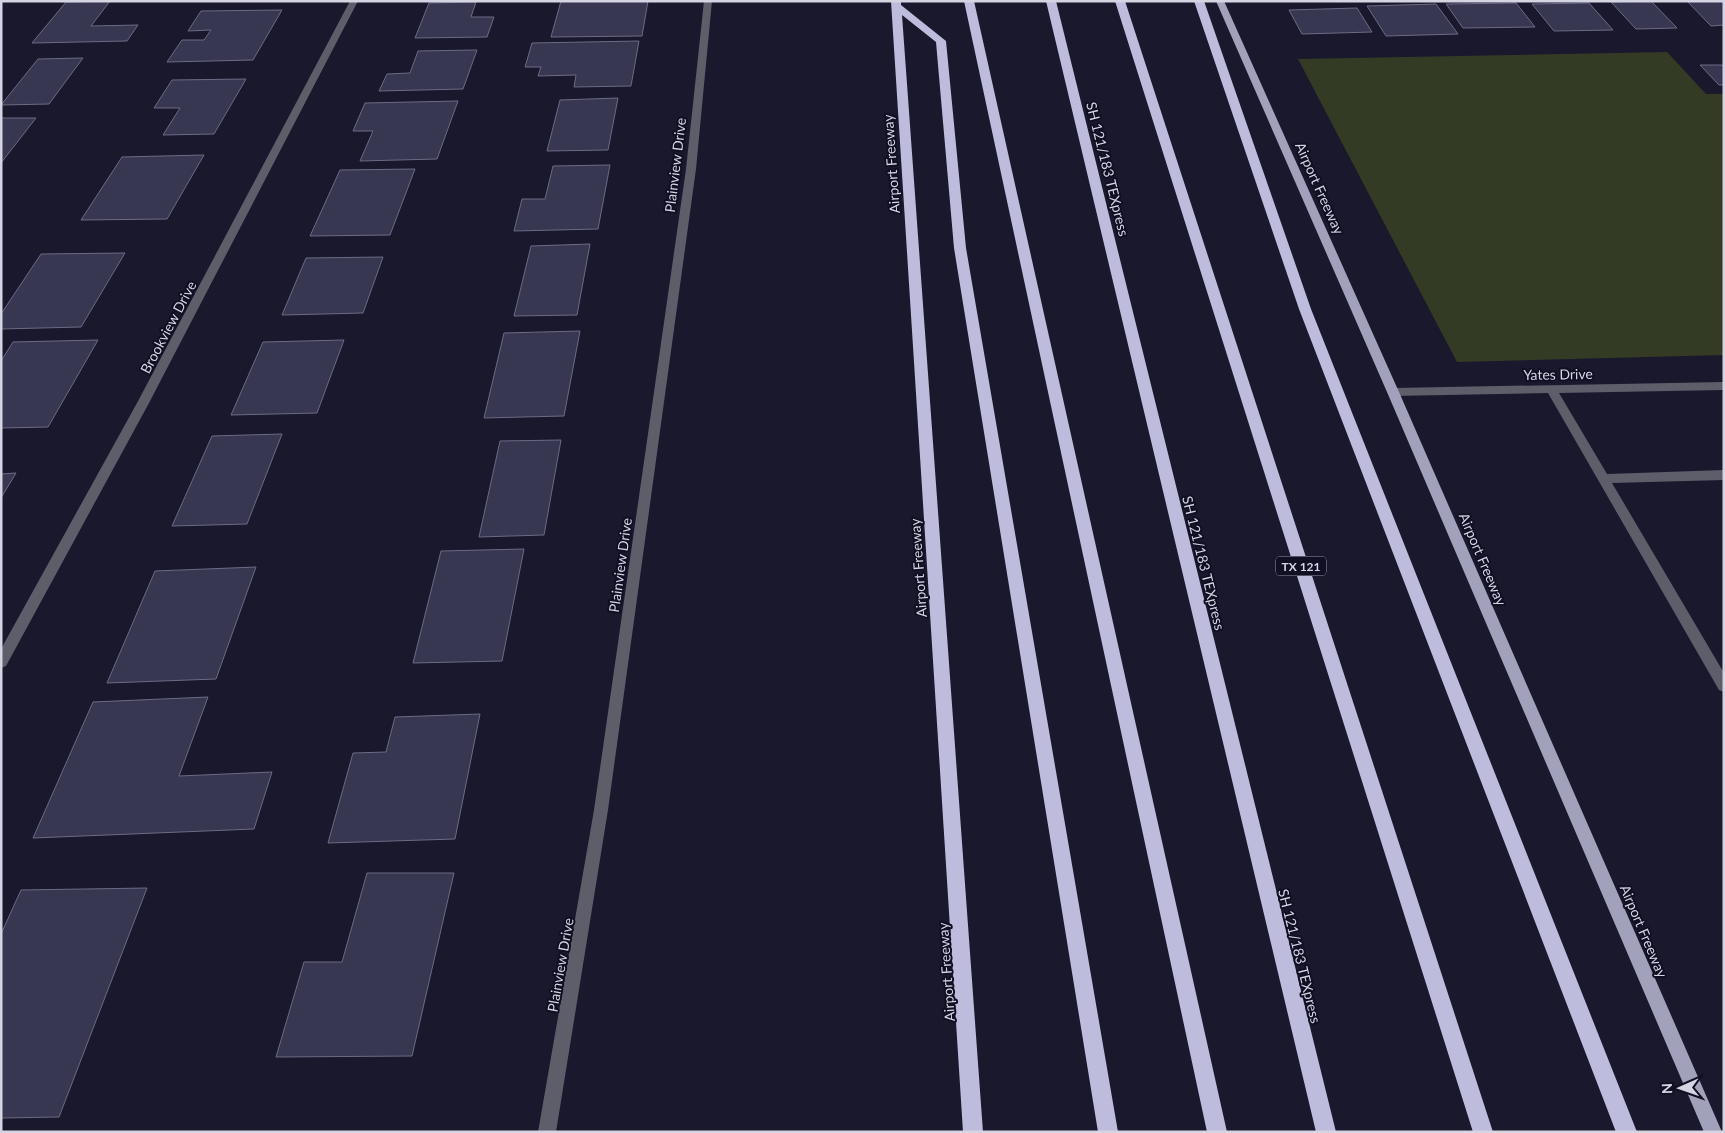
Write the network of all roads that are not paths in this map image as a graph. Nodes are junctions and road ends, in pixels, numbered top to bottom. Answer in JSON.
{"nodes":[{"id":1,"x":354,"y":1,"type":"edge"},
{"id":2,"x":708,"y":1,"type":"edge"},
{"id":3,"x":969,"y":1,"type":"edge"},
{"id":4,"x":1051,"y":1,"type":"edge"},
{"id":5,"x":1120,"y":1,"type":"edge"},
{"id":6,"x":1199,"y":1,"type":"edge"},
{"id":7,"x":1220,"y":1,"type":"edge"},
{"id":8,"x":896,"y":4,"type":"edge"},
{"id":9,"x":1724,"y":386,"type":"edge"},
{"id":10,"x":1551,"y":389,"type":"junction"},
{"id":11,"x":1393,"y":392,"type":"junction"},
{"id":12,"x":1724,"y":475,"type":"edge"},
{"id":13,"x":1604,"y":480,"type":"junction"},
{"id":14,"x":1,"y":662,"type":"edge"},
{"id":15,"x":1724,"y":686,"type":"edge"},
{"id":16,"x":547,"y":1132,"type":"edge"},
{"id":17,"x":973,"y":1132,"type":"edge"},
{"id":18,"x":1108,"y":1132,"type":"edge"},
{"id":19,"x":1217,"y":1132,"type":"edge"},
{"id":20,"x":1326,"y":1132,"type":"edge"},
{"id":21,"x":1483,"y":1132,"type":"edge"},
{"id":22,"x":1627,"y":1132,"type":"edge"},
{"id":23,"x":1713,"y":1132,"type":"edge"}],
"edges":[{"from":1,"to":14,"type":"street","name":"Brookview Drive"},
{"from":2,"to":16,"type":"street","name":"Plainview Drive"},
{"from":3,"to":19,"type":"highway"},
{"from":4,"to":20,"type":"highway","name":"SH 121/183 TEXpress"},
{"from":5,"to":21,"type":"highway","number":"TX 121"},
{"from":6,"to":22,"type":"highway"},
{"from":7,"to":11,"type":"main road","name":"Airport Freeway"},
{"from":8,"to":17,"type":"highway","name":"Airport Freeway"},
{"from":8,"to":18,"type":"highway"},
{"from":9,"to":10,"type":"street","name":"Yates Drive"},
{"from":10,"to":11,"type":"street","name":"Yates Drive"},
{"from":10,"to":13,"type":"street"},
{"from":11,"to":23,"type":"main road","name":"Airport Freeway"},
{"from":12,"to":13,"type":"street"},
{"from":13,"to":15,"type":"street"}]}
